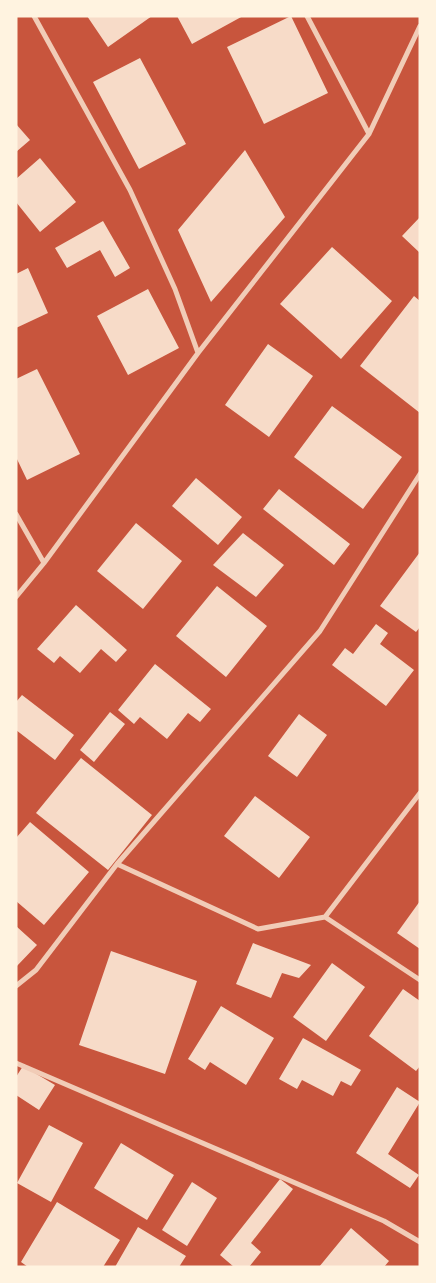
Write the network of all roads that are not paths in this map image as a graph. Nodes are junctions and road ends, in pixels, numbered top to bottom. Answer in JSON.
{"nodes":[{"id":1,"x":34,"y":16,"type":"edge"},
{"id":2,"x":307,"y":16,"type":"edge"},
{"id":3,"x":420,"y":26,"type":"edge"},
{"id":4,"x":369,"y":134,"type":"junction"},
{"id":5,"x":198,"y":353,"type":"junction"},
{"id":6,"x":420,"y":474,"type":"edge"},
{"id":7,"x":16,"y":514,"type":"edge"},
{"id":8,"x":44,"y":563,"type":"junction"},
{"id":9,"x":16,"y":597,"type":"edge"},
{"id":10,"x":420,"y":794,"type":"edge"},
{"id":11,"x":117,"y":864,"type":"junction"},
{"id":12,"x":324,"y":917,"type":"junction"},
{"id":13,"x":420,"y":980,"type":"edge"},
{"id":14,"x":16,"y":986,"type":"edge"},
{"id":15,"x":16,"y":1063,"type":"edge"},
{"id":16,"x":420,"y":1242,"type":"edge"}],
"edges":[{"from":1,"to":5,"type":"street"},
{"from":2,"to":4,"type":"street"},
{"from":3,"to":4,"type":"street"},
{"from":4,"to":5,"type":"street"},
{"from":5,"to":8,"type":"street"},
{"from":6,"to":11,"type":"street"},
{"from":7,"to":8,"type":"street"},
{"from":8,"to":9,"type":"street"},
{"from":10,"to":12,"type":"street"},
{"from":11,"to":12,"type":"street"},
{"from":11,"to":14,"type":"street"},
{"from":12,"to":13,"type":"street"},
{"from":15,"to":16,"type":"street"}]}
